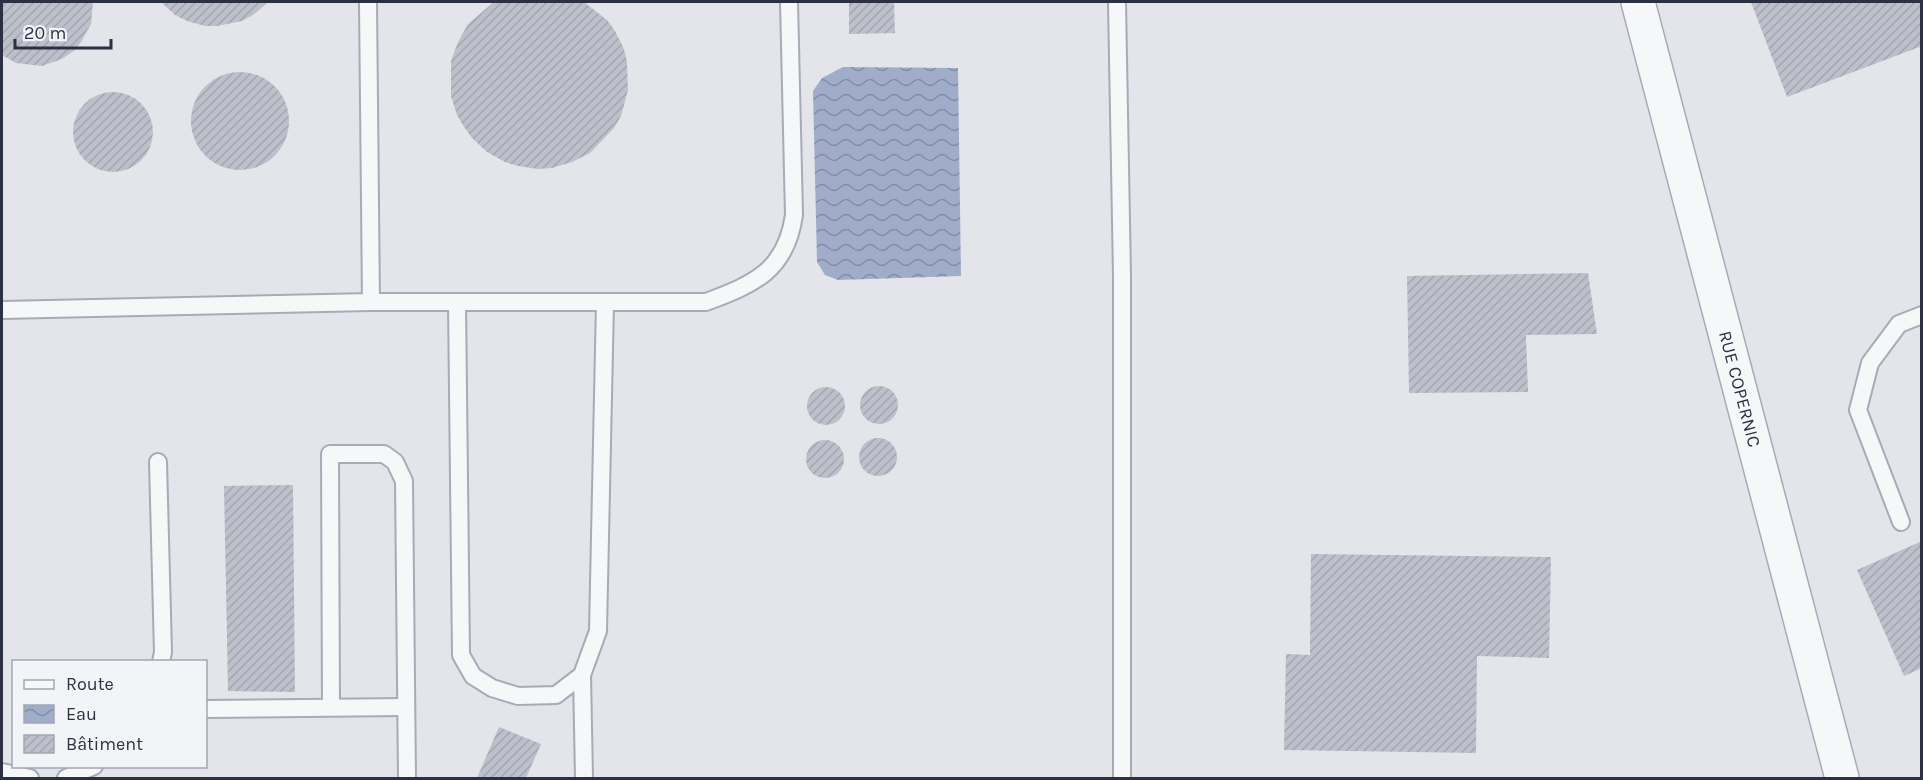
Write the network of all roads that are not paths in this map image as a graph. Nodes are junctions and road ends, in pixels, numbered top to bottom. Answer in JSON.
{"nodes":[{"id":1,"x":368,"y":2,"type":"edge"},
{"id":2,"x":789,"y":2,"type":"edge"},
{"id":3,"x":1117,"y":2,"type":"edge"},
{"id":4,"x":1638,"y":2,"type":"edge"},
{"id":5,"x":370,"y":302,"type":"junction"},
{"id":6,"x":457,"y":302,"type":"junction"},
{"id":7,"x":605,"y":302,"type":"junction"},
{"id":8,"x":2,"y":310,"type":"edge"},
{"id":9,"x":1922,"y":315,"type":"edge"},
{"id":10,"x":158,"y":462,"type":"dead end"},
{"id":11,"x":1901,"y":522,"type":"dead end"},
{"id":12,"x":161,"y":660,"type":"edge"},
{"id":13,"x":582,"y":675,"type":"junction"},
{"id":14,"x":331,"y":707,"type":"junction"},
{"id":15,"x":406,"y":707,"type":"junction"},
{"id":16,"x":207,"y":709,"type":"edge"},
{"id":17,"x":89,"y":768,"type":"edge"},
{"id":18,"x":2,"y":772,"type":"edge"},
{"id":19,"x":30,"y":778,"type":"edge"},
{"id":20,"x":66,"y":778,"type":"edge"},
{"id":21,"x":407,"y":778,"type":"edge"},
{"id":22,"x":584,"y":778,"type":"edge"},
{"id":23,"x":1122,"y":778,"type":"edge"},
{"id":24,"x":1842,"y":778,"type":"edge"}],
"edges":[{"from":1,"to":5,"type":"lane"},
{"from":2,"to":7,"type":"lane"},
{"from":3,"to":23,"type":"lane"},
{"from":4,"to":24,"type":"street","name":"RUE COPERNIC"},
{"from":5,"to":6,"type":"lane"},
{"from":5,"to":8,"type":"lane"},
{"from":6,"to":7,"type":"lane"},
{"from":6,"to":13,"type":"lane"},
{"from":7,"to":13,"type":"lane"},
{"from":9,"to":11,"type":"lane"},
{"from":10,"to":12,"type":"lane"},
{"from":13,"to":22,"type":"lane"},
{"from":14,"to":15,"type":"lane"},
{"from":14,"to":15,"type":"lane"},
{"from":14,"to":16,"type":"lane"},
{"from":15,"to":21,"type":"lane"},
{"from":17,"to":20,"type":"lane"},
{"from":18,"to":19,"type":"lane"}]}
